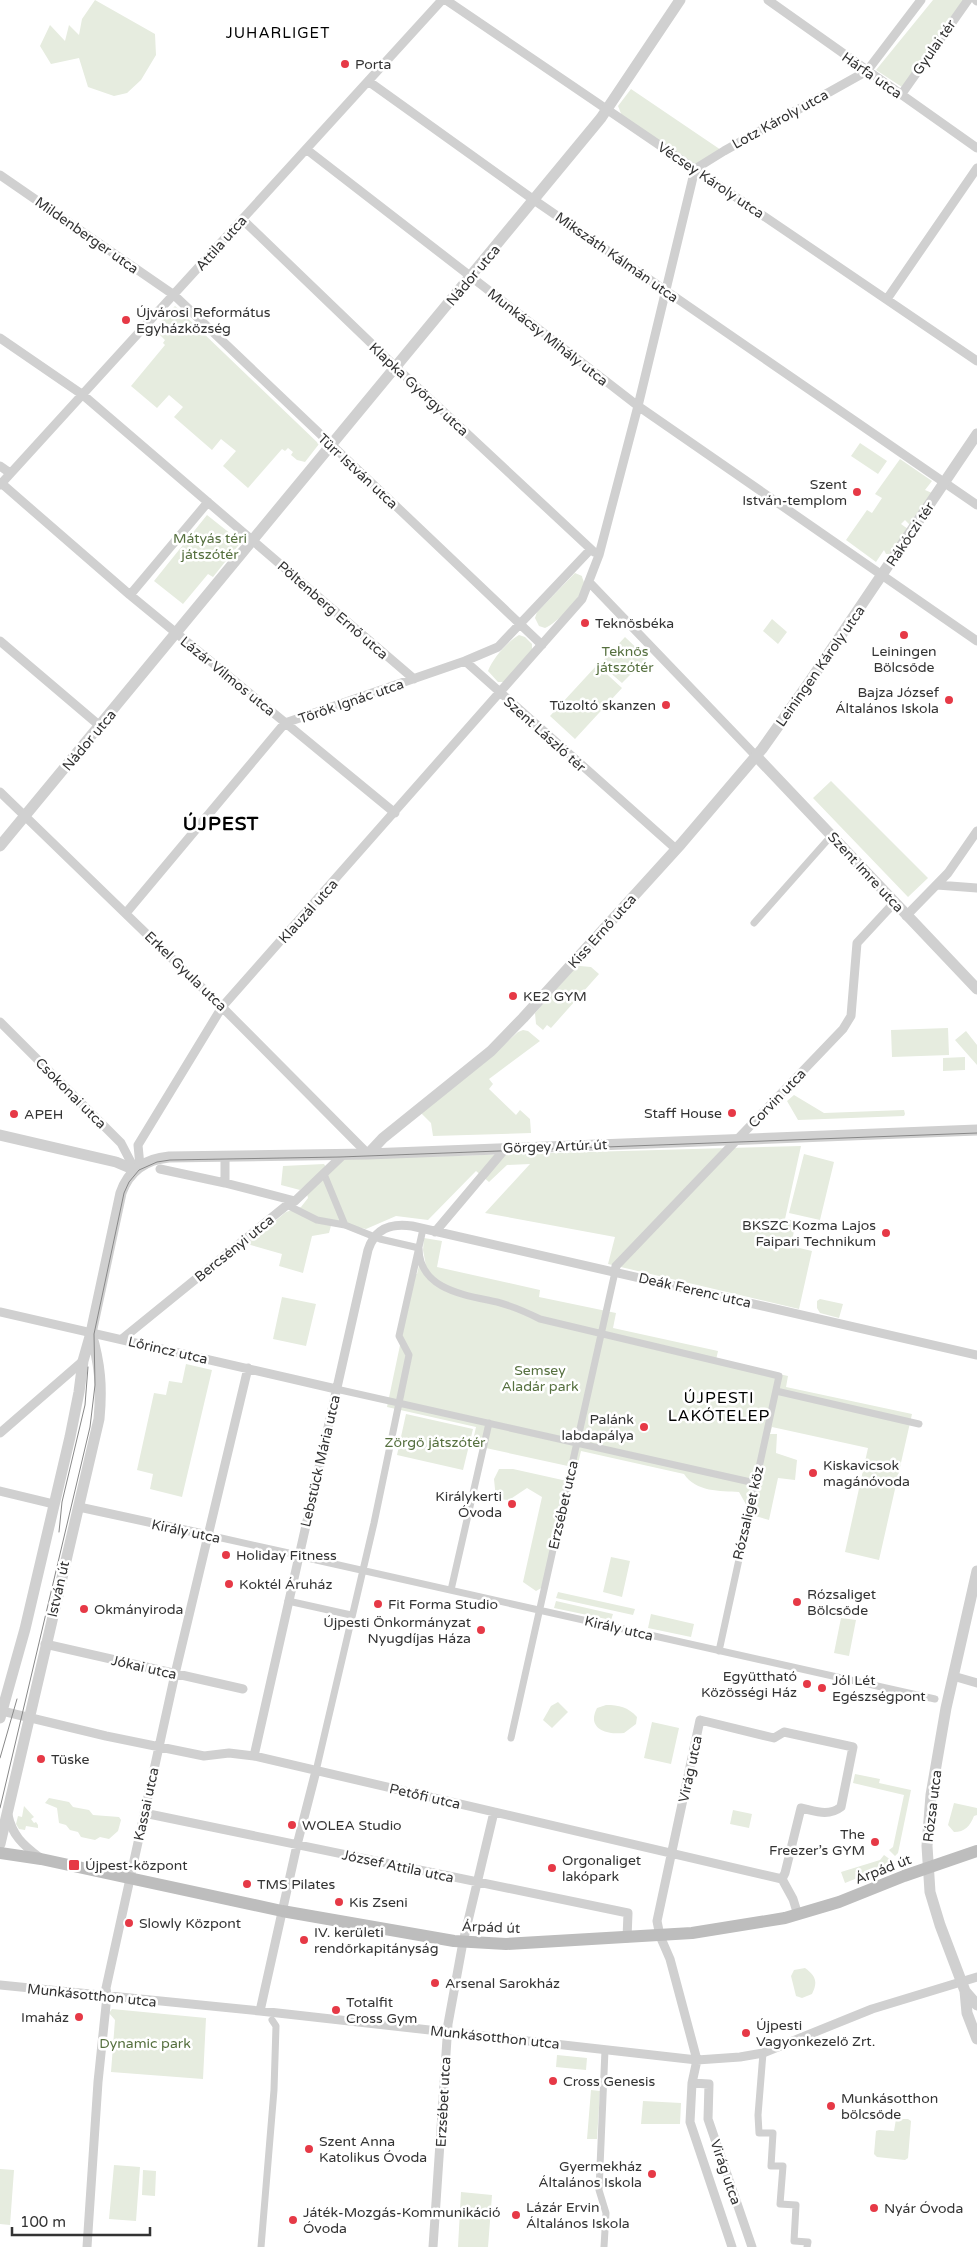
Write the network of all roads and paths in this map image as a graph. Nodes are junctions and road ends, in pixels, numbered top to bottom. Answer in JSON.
{"nodes":[{"id":1,"x":442,"y":0,"type":"edge"},
{"id":2,"x":446,"y":0,"type":"edge"},
{"id":3,"x":680,"y":0,"type":"edge"},
{"id":4,"x":768,"y":0,"type":"edge"},
{"id":5,"x":921,"y":0,"type":"edge"},
{"id":6,"x":968,"y":0,"type":"edge"},
{"id":7,"x":866,"y":71,"type":"junction"},
{"id":8,"x":368,"y":81,"type":"junction"},
{"id":9,"x":900,"y":95,"type":"junction"},
{"id":10,"x":607,"y":110,"type":"junction"},
{"id":11,"x":977,"y":148,"type":"edge"},
{"id":12,"x":306,"y":149,"type":"junction"},
{"id":13,"x":977,"y":168,"type":"edge"},
{"id":14,"x":695,"y":170,"type":"junction"},
{"id":15,"x":0,"y":176,"type":"edge"},
{"id":16,"x":534,"y":200,"type":"junction"},
{"id":17,"x":242,"y":220,"type":"junction"},
{"id":18,"x":471,"y":278,"type":"junction"},
{"id":19,"x":667,"y":292,"type":"junction"},
{"id":20,"x":174,"y":295,"type":"junction"},
{"id":21,"x":887,"y":299,"type":"junction"},
{"id":22,"x":0,"y":338,"type":"edge"},
{"id":23,"x":977,"y":360,"type":"edge"},
{"id":24,"x":395,"y":366,"type":"junction"},
{"id":25,"x":83,"y":395,"type":"junction"},
{"id":26,"x":638,"y":406,"type":"junction"},
{"id":27,"x":977,"y":434,"type":"edge"},
{"id":28,"x":331,"y":445,"type":"junction"},
{"id":29,"x":0,"y":466,"type":"edge"},
{"id":30,"x":10,"y":473,"type":"junction"},
{"id":31,"x":945,"y":482,"type":"junction"},
{"id":32,"x":1,"y":484,"type":"edge"},
{"id":33,"x":772,"y":497,"type":"joint"},
{"id":34,"x":208,"y":502,"type":"junction"},
{"id":35,"x":977,"y":505,"type":"edge"},
{"id":36,"x":253,"y":541,"type":"junction"},
{"id":37,"x":590,"y":550,"type":"junction"},
{"id":38,"x":599,"y":555,"type":"junction"},
{"id":39,"x":882,"y":575,"type":"junction"},
{"id":40,"x":589,"y":582,"type":"junction"},
{"id":41,"x":130,"y":596,"type":"junction"},
{"id":42,"x":519,"y":624,"type":"junction"},
{"id":43,"x":176,"y":634,"type":"junction"},
{"id":44,"x":0,"y":641,"type":"edge"},
{"id":45,"x":977,"y":641,"type":"edge"},
{"id":46,"x":542,"y":645,"type":"junction"},
{"id":47,"x":465,"y":661,"type":"junction"},
{"id":48,"x":414,"y":679,"type":"junction"},
{"id":49,"x":499,"y":693,"type":"junction"},
{"id":50,"x":285,"y":723,"type":"junction"},
{"id":51,"x":100,"y":726,"type":"junction"},
{"id":52,"x":756,"y":756,"type":"junction"},
{"id":53,"x":0,"y":792,"type":"edge"},
{"id":54,"x":395,"y":813,"type":"junction"},
{"id":55,"x":25,"y":816,"type":"junction"},
{"id":56,"x":977,"y":830,"type":"edge"},
{"id":57,"x":832,"y":836,"type":"junction"},
{"id":58,"x":0,"y":846,"type":"edge"},
{"id":59,"x":676,"y":849,"type":"junction"},
{"id":60,"x":937,"y":885,"type":"junction"},
{"id":61,"x":977,"y":888,"type":"edge"},
{"id":62,"x":894,"y":903,"type":"junction"},
{"id":63,"x":126,"y":913,"type":"junction"},
{"id":64,"x":906,"y":916,"type":"junction"},
{"id":65,"x":754,"y":923,"type":"dead end"},
{"id":66,"x":977,"y":989,"type":"edge"},
{"id":67,"x":222,"y":1006,"type":"junction"},
{"id":68,"x":0,"y":1022,"type":"edge"},
{"id":69,"x":977,"y":1130,"type":"edge"},
{"id":70,"x":0,"y":1136,"type":"edge"},
{"id":71,"x":738,"y":1140,"type":"junction"},
{"id":72,"x":121,"y":1143,"type":"junction"},
{"id":73,"x":138,"y":1145,"type":"junction"},
{"id":74,"x":505,"y":1148,"type":"junction"},
{"id":75,"x":368,"y":1154,"type":"junction"},
{"id":76,"x":343,"y":1155,"type":"junction"},
{"id":77,"x":225,"y":1157,"type":"junction"},
{"id":78,"x":137,"y":1168,"type":"junction"},
{"id":79,"x":160,"y":1170,"type":"dead end"},
{"id":80,"x":324,"y":1174,"type":"junction"},
{"id":81,"x":224,"y":1183,"type":"junction"},
{"id":82,"x":291,"y":1203,"type":"junction"},
{"id":83,"x":344,"y":1225,"type":"junction"},
{"id":84,"x":424,"y":1229,"type":"junction"},
{"id":85,"x":435,"y":1232,"type":"junction"},
{"id":86,"x":374,"y":1237,"type":"junction"},
{"id":87,"x":419,"y":1248,"type":"junction"},
{"id":88,"x":615,"y":1272,"type":"junction"},
{"id":89,"x":0,"y":1312,"type":"edge"},
{"id":90,"x":91,"y":1333,"type":"junction"},
{"id":91,"x":601,"y":1334,"type":"junction"},
{"id":92,"x":122,"y":1339,"type":"junction"},
{"id":93,"x":977,"y":1355,"type":"edge"},
{"id":94,"x":83,"y":1361,"type":"junction"},
{"id":95,"x":248,"y":1368,"type":"junction"},
{"id":96,"x":336,"y":1389,"type":"junction"},
{"id":97,"x":776,"y":1391,"type":"junction"},
{"id":98,"x":398,"y":1403,"type":"junction"},
{"id":99,"x":489,"y":1423,"type":"junction"},
{"id":100,"x":918,"y":1424,"type":"dead end"},
{"id":101,"x":0,"y":1433,"type":"edge"},
{"id":102,"x":578,"y":1443,"type":"junction"},
{"id":103,"x":755,"y":1483,"type":"junction"},
{"id":104,"x":0,"y":1491,"type":"edge"},
{"id":105,"x":54,"y":1504,"type":"junction"},
{"id":106,"x":79,"y":1507,"type":"junction"},
{"id":107,"x":208,"y":1535,"type":"junction"},
{"id":108,"x":293,"y":1554,"type":"dead end"},
{"id":109,"x":303,"y":1556,"type":"dead end"},
{"id":110,"x":362,"y":1570,"type":"junction"},
{"id":111,"x":977,"y":1571,"type":"edge"},
{"id":112,"x":451,"y":1590,"type":"junction"},
{"id":113,"x":288,"y":1601,"type":"junction"},
{"id":114,"x":538,"y":1610,"type":"junction"},
{"id":115,"x":351,"y":1615,"type":"junction"},
{"id":116,"x":45,"y":1644,"type":"junction"},
{"id":117,"x":719,"y":1651,"type":"junction"},
{"id":118,"x":175,"y":1674,"type":"junction"},
{"id":119,"x":953,"y":1676,"type":"junction"},
{"id":120,"x":977,"y":1683,"type":"edge"},
{"id":121,"x":243,"y":1689,"type":"dead end"},
{"id":122,"x":935,"y":1699,"type":"dead end"},
{"id":123,"x":1,"y":1713,"type":"edge"},
{"id":124,"x":29,"y":1718,"type":"junction"},
{"id":125,"x":511,"y":1738,"type":"dead end"},
{"id":126,"x":158,"y":1748,"type":"junction"},
{"id":127,"x":254,"y":1756,"type":"junction"},
{"id":128,"x":316,"y":1771,"type":"junction"},
{"id":129,"x":7,"y":1810,"type":"junction"},
{"id":130,"x":494,"y":1812,"type":"junction"},
{"id":131,"x":144,"y":1813,"type":"junction"},
{"id":132,"x":0,"y":1844,"type":"edge"},
{"id":133,"x":297,"y":1845,"type":"junction"},
{"id":134,"x":977,"y":1851,"type":"edge"},
{"id":135,"x":0,"y":1853,"type":"edge"},
{"id":136,"x":671,"y":1854,"type":"junction"},
{"id":137,"x":41,"y":1859,"type":"junction"},
{"id":138,"x":927,"y":1869,"type":"junction"},
{"id":139,"x":131,"y":1878,"type":"junction"},
{"id":140,"x":782,"y":1879,"type":"junction"},
{"id":141,"x":477,"y":1882,"type":"junction"},
{"id":142,"x":282,"y":1911,"type":"junction"},
{"id":143,"x":798,"y":1915,"type":"junction"},
{"id":144,"x":660,"y":1936,"type":"junction"},
{"id":145,"x":627,"y":1938,"type":"junction"},
{"id":146,"x":463,"y":1942,"type":"junction"},
{"id":147,"x":977,"y":1977,"type":"edge"},
{"id":148,"x":0,"y":1985,"type":"edge"},
{"id":149,"x":964,"y":1986,"type":"junction"},
{"id":150,"x":108,"y":1996,"type":"junction"},
{"id":151,"x":977,"y":2005,"type":"edge"},
{"id":152,"x":260,"y":2011,"type":"junction"},
{"id":153,"x":272,"y":2020,"type":"dead end"},
{"id":154,"x":447,"y":2032,"type":"junction"},
{"id":155,"x":977,"y":2039,"type":"edge"},
{"id":156,"x":606,"y":2050,"type":"junction"},
{"id":157,"x":763,"y":2053,"type":"junction"},
{"id":158,"x":697,"y":2060,"type":"junction"},
{"id":159,"x":692,"y":2083,"type":"junction"},
{"id":160,"x":87,"y":2247,"type":"edge"},
{"id":161,"x":261,"y":2247,"type":"edge"},
{"id":162,"x":433,"y":2247,"type":"edge"},
{"id":163,"x":604,"y":2247,"type":"edge"},
{"id":164,"x":732,"y":2247,"type":"edge"},
{"id":165,"x":752,"y":2247,"type":"edge"},
{"id":166,"x":807,"y":2247,"type":"edge"}],
"edges":[{"from":1,"to":8,"type":"street","name":"Attila utca"},
{"from":2,"to":10,"type":"street","name":"Vécsey Károly utca"},
{"from":3,"to":10,"type":"street","name":"Nádor utca"},
{"from":4,"to":7,"type":"street","name":"Hárfa utca"},
{"from":5,"to":7,"type":"street"},
{"from":6,"to":9,"type":"street","name":"Gyulai tér"},
{"from":7,"to":9,"type":"street","name":"Hárfa utca"},
{"from":7,"to":14,"type":"street","name":"Lotz Károly utca"},
{"from":8,"to":12,"type":"street","name":"Attila utca"},
{"from":8,"to":16,"type":"street","name":"Mikszáth Kálmán utca"},
{"from":9,"to":11,"type":"street","name":"Hárfa utca"},
{"from":10,"to":14,"type":"street","name":"Vécsey Károly utca"},
{"from":10,"to":16,"type":"street","name":"Nádor utca"},
{"from":12,"to":17,"type":"street","name":"Attila utca"},
{"from":12,"to":18,"type":"street","name":"Munkácsy Mihály utca"},
{"from":13,"to":21,"type":"street"},
{"from":14,"to":19,"type":"street","name":"Szent László tér"},
{"from":14,"to":21,"type":"street","name":"Vécsey Károly utca"},
{"from":15,"to":20,"type":"street","name":"Mildenberger utca"},
{"from":16,"to":18,"type":"street","name":"Nádor utca"},
{"from":16,"to":19,"type":"street","name":"Mikszáth Kálmán utca"},
{"from":17,"to":20,"type":"street","name":"Attila utca"},
{"from":17,"to":24,"type":"street","name":"Klapka György utca"},
{"from":18,"to":24,"type":"street","name":"Nádor utca"},
{"from":18,"to":26,"type":"street","name":"Munkácsy Mihály utca"},
{"from":19,"to":26,"type":"street","name":"Szent László tér"},
{"from":19,"to":31,"type":"street","name":"Mikszáth Kálmán utca"},
{"from":20,"to":25,"type":"street","name":"Attila utca"},
{"from":20,"to":28,"type":"street","name":"Türr István utca"},
{"from":21,"to":23,"type":"street","name":"Vécsey Károly utca"},
{"from":22,"to":25,"type":"street"},
{"from":24,"to":28,"type":"street","name":"Nádor utca"},
{"from":24,"to":37,"type":"street","name":"Klapka György utca"},
{"from":25,"to":30,"type":"street","name":"Attila utca"},
{"from":25,"to":34,"type":"street"},
{"from":26,"to":33,"type":"street","name":"Munkácsy Mihály utca"},
{"from":26,"to":38,"type":"street","name":"Szent László tér"},
{"from":27,"to":31,"type":"street"},
{"from":28,"to":36,"type":"street","name":"Nádor utca"},
{"from":28,"to":42,"type":"street","name":"Türr István utca"},
{"from":29,"to":30,"type":"street"},
{"from":30,"to":32,"type":"street","name":"Attila utca"},
{"from":31,"to":35,"type":"street"},
{"from":31,"to":39,"type":"street","name":"Rákóczi tér"},
{"from":32,"to":41,"type":"street"},
{"from":33,"to":39,"type":"street","name":"Rákóczi tér"},
{"from":34,"to":36,"type":"street","name":"Pöltenberg Ernő utca"},
{"from":34,"to":41,"type":"street"},
{"from":36,"to":43,"type":"street","name":"Nádor utca"},
{"from":36,"to":48,"type":"street","name":"Pöltenberg Ernő utca"},
{"from":37,"to":38,"type":"street","name":"Klapka György utca"},
{"from":37,"to":42,"type":"street"},
{"from":38,"to":40,"type":"street","name":"Szent László tér"},
{"from":39,"to":45,"type":"street"},
{"from":39,"to":52,"type":"street","name":"Leiningen Károly utca"},
{"from":40,"to":46,"type":"street","name":"Szent László tér"},
{"from":40,"to":52,"type":"street"},
{"from":41,"to":43,"type":"street","name":"Lázár Vilmos utca"},
{"from":42,"to":46,"type":"street","name":"Türr István utca"},
{"from":42,"to":47,"type":"street"},
{"from":43,"to":50,"type":"street","name":"Lázár Vilmos utca"},
{"from":43,"to":51,"type":"street","name":"Nádor utca"},
{"from":44,"to":51,"type":"street"},
{"from":46,"to":49,"type":"street","name":"Szent László tér"},
{"from":47,"to":48,"type":"street","name":"Török Ignác utca"},
{"from":47,"to":49,"type":"street"},
{"from":48,"to":50,"type":"street","name":"Török Ignác utca"},
{"from":49,"to":54,"type":"street","name":"Klauzál utca"},
{"from":49,"to":59,"type":"street","name":"Szent László tér"},
{"from":50,"to":54,"type":"street","name":"Lázár Vilmos utca"},
{"from":50,"to":63,"type":"street","name":"Török Ignác utca"},
{"from":51,"to":55,"type":"street","name":"Nádor utca"},
{"from":52,"to":57,"type":"street","name":"Szent Imre utca"},
{"from":52,"to":59,"type":"street","name":"Kiss Ernő utca"},
{"from":53,"to":55,"type":"street","name":"Erkel Gyula utca"},
{"from":54,"to":67,"type":"street","name":"Klauzál utca"},
{"from":55,"to":58,"type":"street","name":"Nádor utca"},
{"from":55,"to":63,"type":"street","name":"Erkel Gyula utca"},
{"from":56,"to":60,"type":"street"},
{"from":57,"to":62,"type":"street","name":"Szent Imre utca"},
{"from":57,"to":65,"type":"street"},
{"from":59,"to":75,"type":"street","name":"Kiss Ernő utca"},
{"from":60,"to":61,"type":"street"},
{"from":60,"to":64,"type":"street"},
{"from":62,"to":64,"type":"street","name":"Szent Imre utca"},
{"from":62,"to":71,"type":"street","name":"Corvin utca"},
{"from":63,"to":67,"type":"street","name":"Erkel Gyula utca"},
{"from":64,"to":66,"type":"street","name":"Szent Imre utca"},
{"from":67,"to":73,"type":"street","name":"Klauzál utca"},
{"from":67,"to":75,"type":"street","name":"Erkel Gyula utca"},
{"from":68,"to":72,"type":"street","name":"Csokonai utca"},
{"from":69,"to":71,"type":"street","name":"Görgey Artúr út"},
{"from":70,"to":78,"type":"street"},
{"from":71,"to":74,"type":"street","name":"Görgey Artúr út"},
{"from":71,"to":88,"type":"street","name":"Corvin utca"},
{"from":72,"to":73,"type":"street"},
{"from":72,"to":78,"type":"street","name":"Csokonai utca"},
{"from":73,"to":78,"type":"street"},
{"from":74,"to":75,"type":"street","name":"Görgey Artúr út"},
{"from":74,"to":85,"type":"street"},
{"from":75,"to":76,"type":"street","name":"Görgey Artúr út"},
{"from":76,"to":77,"type":"street","name":"Görgey Artúr út"},
{"from":76,"to":80,"type":"street","name":"Bercsényi utca"},
{"from":77,"to":78,"type":"street","name":"Görgey Artúr út"},
{"from":77,"to":81,"type":"street"},
{"from":78,"to":90,"type":"street","name":"István út"},
{"from":79,"to":81,"type":"street"},
{"from":80,"to":82,"type":"street","name":"Bercsényi utca"},
{"from":80,"to":83,"type":"street"},
{"from":81,"to":82,"type":"street"},
{"from":82,"to":83,"type":"street"},
{"from":82,"to":92,"type":"street","name":"Bercsényi utca"},
{"from":83,"to":86,"type":"street"},
{"from":84,"to":85,"type":"street","name":"Deák Ferenc utca"},
{"from":84,"to":86,"type":"street","name":"Deák Ferenc utca"},
{"from":84,"to":87,"type":"street"},
{"from":85,"to":88,"type":"street","name":"Deák Ferenc utca"},
{"from":86,"to":87,"type":"street"},
{"from":86,"to":96,"type":"street","name":"Lebstück Mária utca"},
{"from":87,"to":91,"type":"street"},
{"from":87,"to":98,"type":"street"},
{"from":88,"to":91,"type":"street","name":"Erzsébet utca"},
{"from":88,"to":93,"type":"street","name":"Deák Ferenc utca"},
{"from":89,"to":90,"type":"street","name":"Lőrincz utca"},
{"from":90,"to":92,"type":"street","name":"Lőrincz utca"},
{"from":90,"to":94,"type":"street","name":"István út"},
{"from":90,"to":106,"type":"street","name":"István út"},
{"from":91,"to":97,"type":"street","name":"Rózsaliget köz"},
{"from":91,"to":102,"type":"street","name":"Erzsébet utca"},
{"from":92,"to":95,"type":"street","name":"Lőrincz utca"},
{"from":94,"to":101,"type":"street"},
{"from":94,"to":105,"type":"street","name":"István út"},
{"from":95,"to":96,"type":"street","name":"Lőrincz utca"},
{"from":95,"to":107,"type":"street","name":"Kassai utca"},
{"from":96,"to":98,"type":"street"},
{"from":96,"to":113,"type":"street","name":"Lebstück Mária utca"},
{"from":97,"to":100,"type":"street"},
{"from":97,"to":103,"type":"street","name":"Rózsaliget köz"},
{"from":98,"to":99,"type":"street"},
{"from":98,"to":110,"type":"street"},
{"from":99,"to":102,"type":"street"},
{"from":99,"to":112,"type":"street"},
{"from":102,"to":103,"type":"street"},
{"from":102,"to":114,"type":"street","name":"Erzsébet utca"},
{"from":103,"to":117,"type":"street","name":"Rózsaliget köz"},
{"from":104,"to":105,"type":"street"},
{"from":105,"to":123,"type":"street","name":"István út"},
{"from":106,"to":107,"type":"street","name":"Király utca"},
{"from":106,"to":116,"type":"street","name":"István út"},
{"from":107,"to":108,"type":"street","name":"Király utca"},
{"from":107,"to":118,"type":"street","name":"Kassai utca"},
{"from":109,"to":110,"type":"street","name":"Király utca"},
{"from":110,"to":112,"type":"street","name":"Király utca"},
{"from":110,"to":115,"type":"street"},
{"from":111,"to":119,"type":"street","name":"Rózsa utca"},
{"from":112,"to":114,"type":"street","name":"Király utca"},
{"from":113,"to":115,"type":"street"},
{"from":113,"to":127,"type":"street","name":"Lebstück Mária utca"},
{"from":114,"to":117,"type":"street","name":"Király utca"},
{"from":114,"to":125,"type":"street","name":"Erzsébet utca"},
{"from":115,"to":128,"type":"street"},
{"from":116,"to":118,"type":"street","name":"Jókai utca"},
{"from":116,"to":124,"type":"street","name":"István út"},
{"from":117,"to":122,"type":"street","name":"Király utca"},
{"from":118,"to":121,"type":"street","name":"Jókai utca"},
{"from":118,"to":126,"type":"street","name":"Kassai utca"},
{"from":119,"to":120,"type":"street"},
{"from":119,"to":138,"type":"street","name":"Rózsa utca"},
{"from":123,"to":124,"type":"street","name":"Petőfi utca"},
{"from":124,"to":126,"type":"street","name":"Petőfi utca"},
{"from":124,"to":129,"type":"street","name":"István út"},
{"from":126,"to":127,"type":"street","name":"Petőfi utca"},
{"from":126,"to":131,"type":"street","name":"Kassai utca"},
{"from":127,"to":128,"type":"street","name":"Petőfi utca"},
{"from":128,"to":130,"type":"street","name":"Petőfi utca"},
{"from":128,"to":133,"type":"street"},
{"from":129,"to":132,"type":"street","name":"István út"},
{"from":129,"to":137,"type":"street"},
{"from":130,"to":136,"type":"street","name":"Petőfi utca"},
{"from":130,"to":141,"type":"street","name":"Erzsébet utca"},
{"from":131,"to":133,"type":"street","name":"József Attila utca"},
{"from":131,"to":139,"type":"street","name":"Kassai utca"},
{"from":133,"to":141,"type":"street","name":"József Attila utca"},
{"from":133,"to":142,"type":"street"},
{"from":134,"to":138,"type":"main road","name":"Árpád út"},
{"from":135,"to":137,"type":"main road","name":"Árpád út"},
{"from":136,"to":140,"type":"street","name":"Petőfi utca"},
{"from":136,"to":140,"type":"street","name":"Virág utca"},
{"from":136,"to":144,"type":"street","name":"Virág utca"},
{"from":137,"to":139,"type":"main road","name":"Árpád út"},
{"from":138,"to":143,"type":"main road","name":"Árpád út"},
{"from":138,"to":149,"type":"street","name":"Rózsa utca"},
{"from":139,"to":142,"type":"main road","name":"Árpád út"},
{"from":139,"to":150,"type":"street","name":"Kassai utca"},
{"from":140,"to":143,"type":"street"},
{"from":141,"to":145,"type":"street","name":"József Attila utca"},
{"from":141,"to":146,"type":"street","name":"Erzsébet utca"},
{"from":142,"to":146,"type":"main road","name":"Árpád út"},
{"from":142,"to":152,"type":"street"},
{"from":143,"to":144,"type":"main road","name":"Árpád út"},
{"from":144,"to":145,"type":"main road","name":"Árpád út"},
{"from":144,"to":158,"type":"street","name":"Virág utca"},
{"from":145,"to":146,"type":"main road","name":"Árpád út"},
{"from":146,"to":154,"type":"street","name":"Erzsébet utca"},
{"from":147,"to":149,"type":"street","name":"Munkásotthon utca"},
{"from":148,"to":150,"type":"street","name":"Munkásotthon utca"},
{"from":149,"to":151,"type":"street","name":"Rózsa utca"},
{"from":149,"to":155,"type":"street","name":"Rózsa utca"},
{"from":149,"to":157,"type":"street","name":"Munkásotthon utca"},
{"from":150,"to":152,"type":"street","name":"Munkásotthon utca"},
{"from":150,"to":160,"type":"street","name":"Kassai utca"},
{"from":152,"to":154,"type":"street","name":"Munkásotthon utca"},
{"from":153,"to":161,"type":"street"},
{"from":154,"to":156,"type":"street","name":"Munkásotthon utca"},
{"from":154,"to":162,"type":"street","name":"Erzsébet utca"},
{"from":156,"to":158,"type":"street","name":"Munkásotthon utca"},
{"from":156,"to":163,"type":"street"},
{"from":157,"to":158,"type":"street","name":"Munkásotthon utca"},
{"from":157,"to":166,"type":"street"},
{"from":158,"to":159,"type":"street","name":"Virág utca"},
{"from":159,"to":164,"type":"street","name":"Virág utca"},
{"from":159,"to":165,"type":"street","name":"Virág utca"}]}
